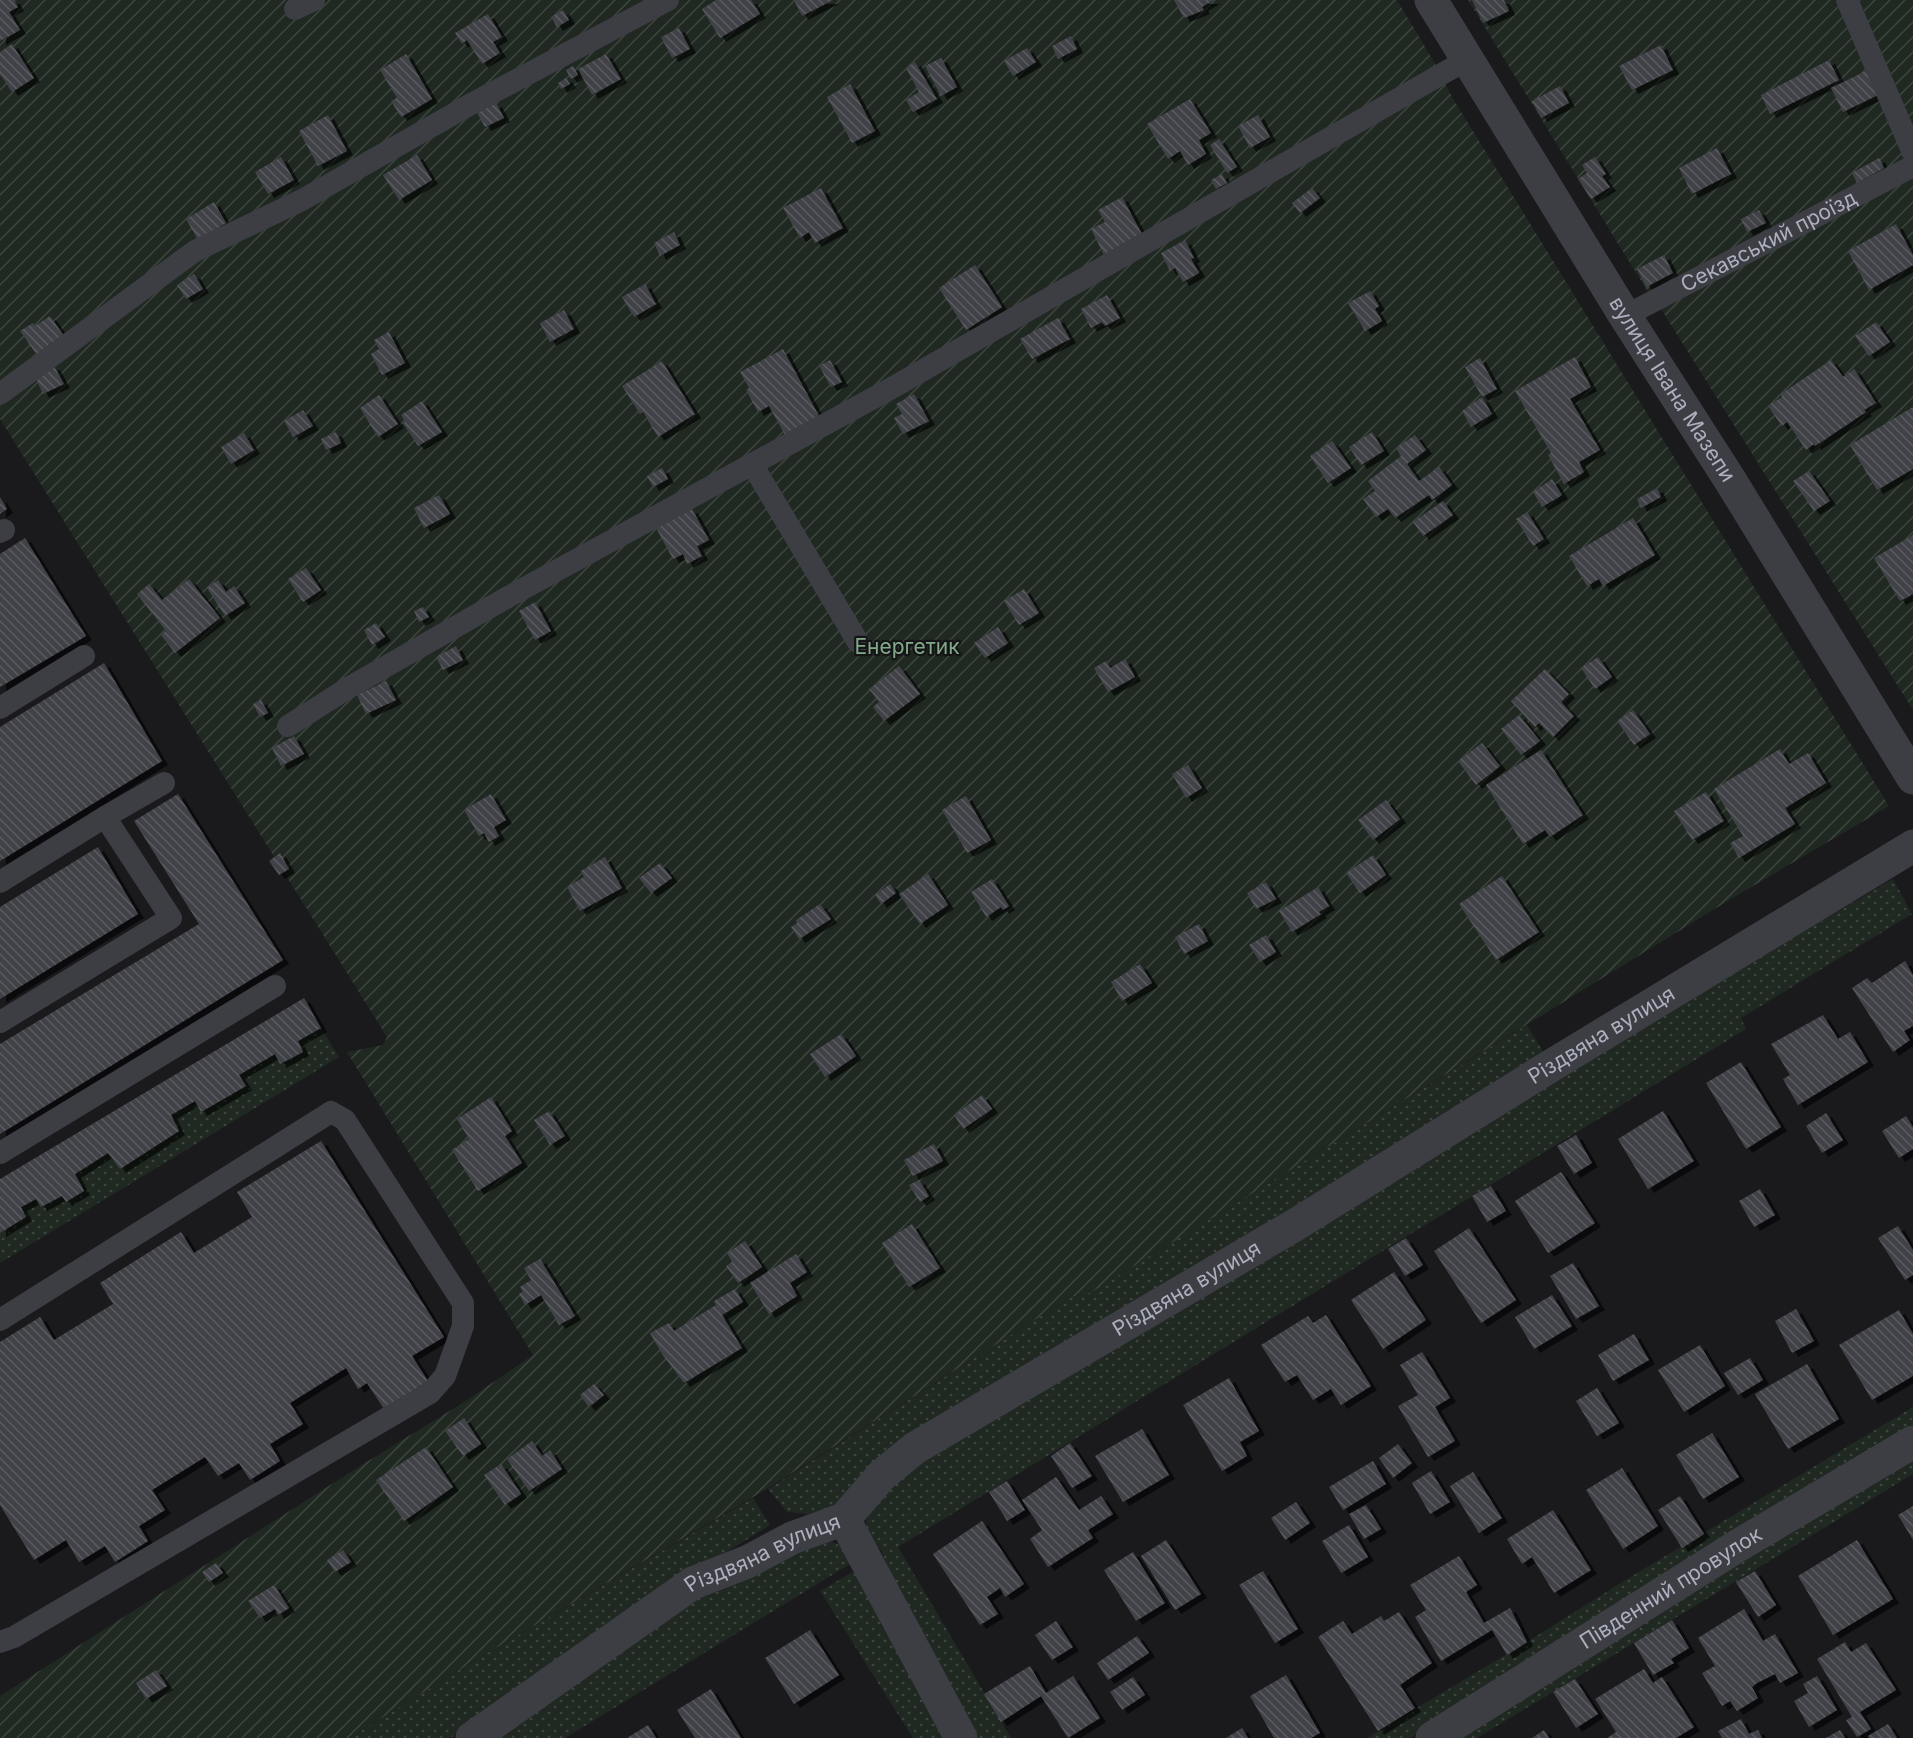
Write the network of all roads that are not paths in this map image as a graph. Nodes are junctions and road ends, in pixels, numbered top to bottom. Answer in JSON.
{"nodes":[{"id":1,"x":668,"y":0,"type":"edge"},
{"id":2,"x":1431,"y":0,"type":"edge"},
{"id":3,"x":1847,"y":0,"type":"edge"},
{"id":4,"x":1468,"y":59,"type":"junction"},
{"id":5,"x":1913,"y":153,"type":"edge"},
{"id":6,"x":1913,"y":166,"type":"edge"},
{"id":7,"x":1626,"y":316,"type":"junction"},
{"id":8,"x":0,"y":394,"type":"edge"},
{"id":9,"x":752,"y":464,"type":"junction"},
{"id":10,"x":858,"y":642,"type":"dead end"},
{"id":11,"x":84,"y":656,"type":"dead end"},
{"id":12,"x":0,"y":708,"type":"edge"},
{"id":13,"x":288,"y":726,"type":"dead end"},
{"id":14,"x":1913,"y":778,"type":"edge"},
{"id":15,"x":164,"y":783,"type":"dead end"},
{"id":16,"x":105,"y":817,"type":"junction"},
{"id":17,"x":1913,"y":846,"type":"edge"},
{"id":18,"x":0,"y":882,"type":"edge"},
{"id":19,"x":275,"y":986,"type":"dead end"},
{"id":20,"x":0,"y":1022,"type":"edge"},
{"id":21,"x":0,"y":1153,"type":"edge"},
{"id":22,"x":0,"y":1320,"type":"edge"},
{"id":23,"x":1913,"y":1442,"type":"edge"},
{"id":24,"x":844,"y":1519,"type":"junction"},
{"id":25,"x":0,"y":1642,"type":"edge"},
{"id":26,"x":472,"y":1738,"type":"edge"},
{"id":27,"x":962,"y":1738,"type":"edge"},
{"id":28,"x":1432,"y":1738,"type":"edge"}],
"edges":[{"from":1,"to":8,"type":"lane"},
{"from":2,"to":4,"type":"street","name":"вулиця Івана Мазепи"},
{"from":3,"to":5,"type":"lane"},
{"from":4,"to":7,"type":"street","name":"вулиця Івана Мазепи"},
{"from":4,"to":9,"type":"lane"},
{"from":6,"to":7,"type":"lane","name":"Секавський проїзд"},
{"from":7,"to":14,"type":"street","name":"вулиця Івана Мазепи"},
{"from":9,"to":10,"type":"lane"},
{"from":9,"to":13,"type":"lane"},
{"from":11,"to":12,"type":"lane"},
{"from":15,"to":16,"type":"lane"},
{"from":16,"to":18,"type":"lane"},
{"from":16,"to":20,"type":"lane"},
{"from":17,"to":24,"type":"street","name":"Різдвяна вулиця"},
{"from":19,"to":21,"type":"lane"},
{"from":22,"to":25,"type":"lane"},
{"from":23,"to":28,"type":"street","name":"Південний провулок"},
{"from":24,"to":26,"type":"street","name":"Різдвяна вулиця"},
{"from":24,"to":27,"type":"street"}]}
